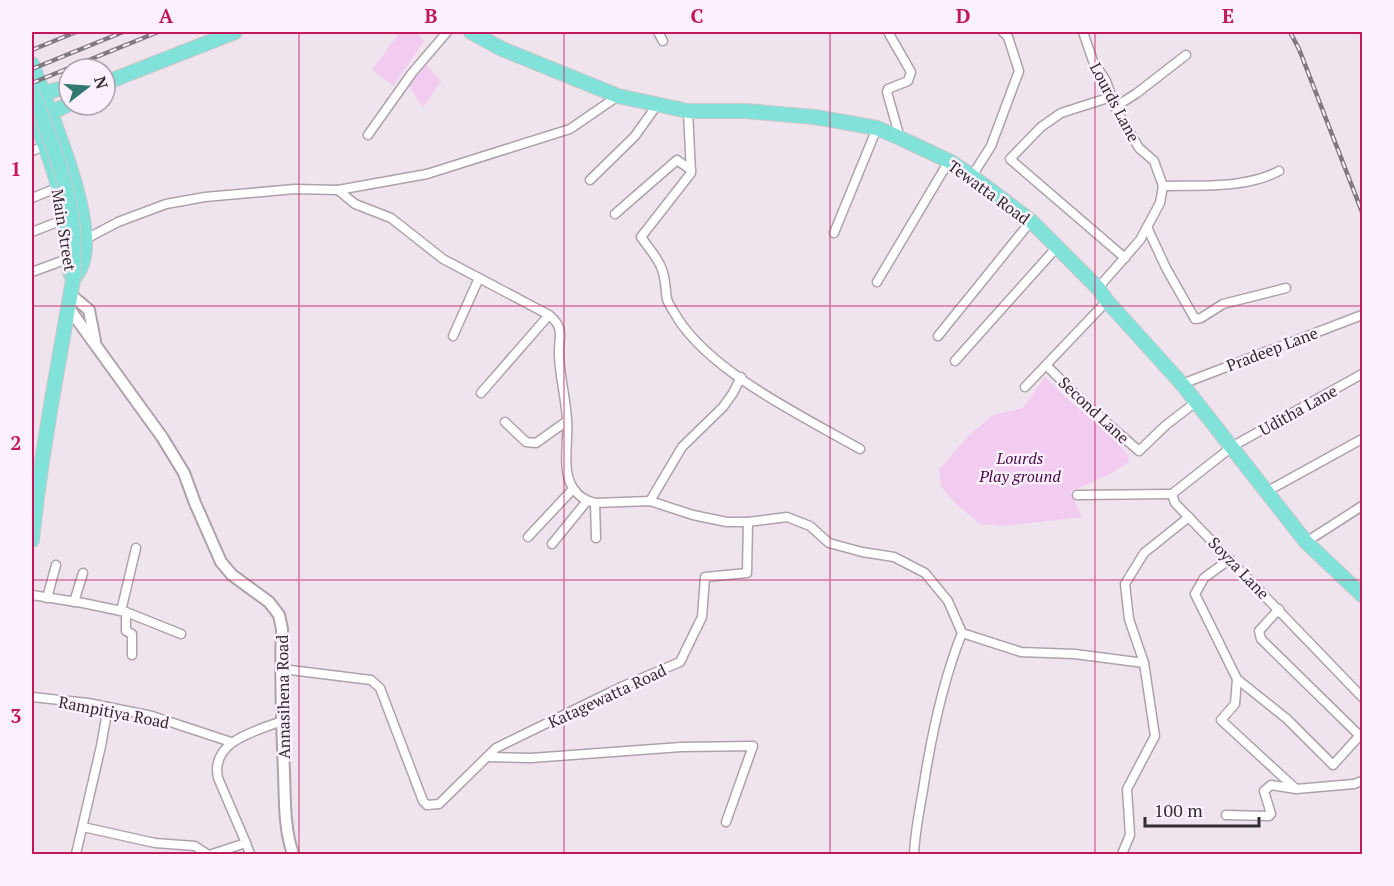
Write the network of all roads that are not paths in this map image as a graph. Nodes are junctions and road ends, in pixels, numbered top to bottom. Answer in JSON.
{"nodes":[{"id":1,"x":236,"y":32,"type":"edge"},
{"id":2,"x":447,"y":32,"type":"edge"},
{"id":3,"x":471,"y":32,"type":"edge"},
{"id":4,"x":658,"y":32,"type":"edge"},
{"id":5,"x":888,"y":32,"type":"edge"},
{"id":6,"x":1003,"y":32,"type":"edge"},
{"id":7,"x":1083,"y":32,"type":"edge"},
{"id":8,"x":663,"y":41,"type":"dead end"},
{"id":9,"x":1186,"y":55,"type":"dead end"},
{"id":10,"x":32,"y":64,"type":"edge"},
{"id":11,"x":117,"y":78,"type":"edge"},
{"id":12,"x":57,"y":89,"type":"edge"},
{"id":13,"x":35,"y":93,"type":"edge"},
{"id":14,"x":618,"y":96,"type":"junction"},
{"id":15,"x":1111,"y":97,"type":"junction"},
{"id":16,"x":657,"y":105,"type":"junction"},
{"id":17,"x":1115,"y":107,"type":"junction"},
{"id":18,"x":57,"y":111,"type":"edge"},
{"id":19,"x":688,"y":111,"type":"junction"},
{"id":20,"x":51,"y":114,"type":"junction"},
{"id":21,"x":33,"y":116,"type":"edge"},
{"id":22,"x":877,"y":128,"type":"junction"},
{"id":23,"x":369,"y":135,"type":"dead end"},
{"id":24,"x":900,"y":138,"type":"junction"},
{"id":25,"x":37,"y":143,"type":"edge"},
{"id":26,"x":949,"y":161,"type":"junction"},
{"id":27,"x":691,"y":170,"type":"junction"},
{"id":28,"x":1279,"y":171,"type":"dead end"},
{"id":29,"x":972,"y":176,"type":"junction"},
{"id":30,"x":590,"y":180,"type":"dead end"},
{"id":31,"x":1162,"y":186,"type":"junction"},
{"id":32,"x":59,"y":188,"type":"junction"},
{"id":33,"x":338,"y":190,"type":"junction"},
{"id":34,"x":32,"y":198,"type":"edge"},
{"id":35,"x":615,"y":214,"type":"dead end"},
{"id":36,"x":65,"y":219,"type":"junction"},
{"id":37,"x":1030,"y":221,"type":"junction"},
{"id":38,"x":1147,"y":227,"type":"junction"},
{"id":39,"x":32,"y":232,"type":"edge"},
{"id":40,"x":834,"y":233,"type":"dead end"},
{"id":41,"x":84,"y":240,"type":"junction"},
{"id":42,"x":1057,"y":247,"type":"junction"},
{"id":43,"x":1125,"y":258,"type":"junction"},
{"id":44,"x":67,"y":259,"type":"junction"},
{"id":45,"x":32,"y":272,"type":"edge"},
{"id":46,"x":479,"y":278,"type":"junction"},
{"id":47,"x":877,"y":282,"type":"dead end"},
{"id":48,"x":1098,"y":288,"type":"junction"},
{"id":49,"x":1286,"y":288,"type":"dead end"},
{"id":50,"x":70,"y":294,"type":"junction"},
{"id":51,"x":1107,"y":301,"type":"junction"},
{"id":52,"x":549,"y":315,"type":"junction"},
{"id":53,"x":1362,"y":315,"type":"edge"},
{"id":54,"x":453,"y":336,"type":"dead end"},
{"id":55,"x":938,"y":336,"type":"dead end"},
{"id":56,"x":955,"y":361,"type":"dead end"},
{"id":57,"x":1046,"y":365,"type":"junction"},
{"id":58,"x":1362,"y":375,"type":"edge"},
{"id":59,"x":741,"y":377,"type":"junction"},
{"id":60,"x":1182,"y":384,"type":"junction"},
{"id":61,"x":1025,"y":387,"type":"dead end"},
{"id":62,"x":481,"y":393,"type":"dead end"},
{"id":63,"x":1196,"y":402,"type":"junction"},
{"id":64,"x":567,"y":421,"type":"junction"},
{"id":65,"x":505,"y":422,"type":"dead end"},
{"id":66,"x":1362,"y":439,"type":"edge"},
{"id":67,"x":1233,"y":446,"type":"junction"},
{"id":68,"x":860,"y":449,"type":"dead end"},
{"id":69,"x":573,"y":489,"type":"junction"},
{"id":70,"x":1266,"y":492,"type":"junction"},
{"id":71,"x":1172,"y":494,"type":"junction"},
{"id":72,"x":1077,"y":495,"type":"dead end"},
{"id":73,"x":650,"y":501,"type":"junction"},
{"id":74,"x":591,"y":502,"type":"junction"},
{"id":75,"x":1362,"y":506,"type":"edge"},
{"id":76,"x":1189,"y":517,"type":"junction"},
{"id":77,"x":748,"y":522,"type":"junction"},
{"id":78,"x":528,"y":537,"type":"dead end"},
{"id":79,"x":596,"y":538,"type":"dead end"},
{"id":80,"x":32,"y":540,"type":"edge"},
{"id":81,"x":1306,"y":542,"type":"junction"},
{"id":82,"x":552,"y":544,"type":"dead end"},
{"id":83,"x":136,"y":548,"type":"dead end"},
{"id":84,"x":1230,"y":559,"type":"junction"},
{"id":85,"x":56,"y":565,"type":"dead end"},
{"id":86,"x":83,"y":573,"type":"dead end"},
{"id":87,"x":32,"y":595,"type":"edge"},
{"id":88,"x":1362,"y":595,"type":"edge"},
{"id":89,"x":47,"y":598,"type":"junction"},
{"id":90,"x":74,"y":602,"type":"junction"},
{"id":91,"x":1279,"y":609,"type":"junction"},
{"id":92,"x":123,"y":612,"type":"junction"},
{"id":93,"x":962,"y":633,"type":"junction"},
{"id":94,"x":181,"y":634,"type":"dead end"},
{"id":95,"x":132,"y":655,"type":"dead end"},
{"id":96,"x":1144,"y":663,"type":"junction"},
{"id":97,"x":282,"y":669,"type":"junction"},
{"id":98,"x":1237,"y":679,"type":"junction"},
{"id":99,"x":32,"y":697,"type":"edge"},
{"id":100,"x":1362,"y":697,"type":"edge"},
{"id":101,"x":108,"y":707,"type":"junction"},
{"id":102,"x":282,"y":722,"type":"junction"},
{"id":103,"x":1361,"y":735,"type":"edge"},
{"id":104,"x":231,"y":742,"type":"junction"},
{"id":105,"x":488,"y":757,"type":"junction"},
{"id":106,"x":1362,"y":781,"type":"edge"},
{"id":107,"x":1296,"y":789,"type":"junction"},
{"id":108,"x":1226,"y":816,"type":"dead end"},
{"id":109,"x":726,"y":822,"type":"dead end"},
{"id":110,"x":83,"y":827,"type":"junction"},
{"id":111,"x":246,"y":843,"type":"junction"},
{"id":112,"x":76,"y":855,"type":"edge"},
{"id":113,"x":209,"y":855,"type":"edge"},
{"id":114,"x":250,"y":855,"type":"edge"},
{"id":115,"x":293,"y":855,"type":"edge"},
{"id":116,"x":914,"y":855,"type":"edge"},
{"id":117,"x":1122,"y":855,"type":"edge"}],
"edges":[{"from":1,"to":11,"type":"main road"},
{"from":2,"to":23,"type":"street"},
{"from":3,"to":14,"type":"main road","name":"Tewatta Road"},
{"from":4,"to":8,"type":"street"},
{"from":5,"to":24,"type":"street"},
{"from":6,"to":29,"type":"street"},
{"from":7,"to":15,"type":"street","name":"Lourds Lane"},
{"from":9,"to":17,"type":"street"},
{"from":10,"to":13,"type":"main road"},
{"from":12,"to":13,"type":"main road"},
{"from":13,"to":20,"type":"main road"},
{"from":13,"to":50,"type":"main road","bridge":true},
{"from":14,"to":16,"type":"main road","name":"Tewatta Road"},
{"from":14,"to":33,"type":"street"},
{"from":15,"to":17,"type":"street","name":"Lourds Lane"},
{"from":15,"to":43,"type":"street"},
{"from":16,"to":19,"type":"main road","name":"Tewatta Road"},
{"from":16,"to":30,"type":"street"},
{"from":17,"to":31,"type":"street","name":"Lourds Lane"},
{"from":18,"to":20,"type":"main road"},
{"from":19,"to":22,"type":"main road","name":"Tewatta Road"},
{"from":19,"to":27,"type":"street"},
{"from":20,"to":21,"type":"main road"},
{"from":20,"to":41,"type":"main road"},
{"from":21,"to":25,"type":"main road","name":"Main Street"},
{"from":22,"to":24,"type":"main road","name":"Tewatta Road"},
{"from":22,"to":40,"type":"street"},
{"from":24,"to":26,"type":"main road","name":"Tewatta Road"},
{"from":25,"to":32,"type":"main road","name":"Main Street"},
{"from":26,"to":29,"type":"main road","name":"Tewatta Road"},
{"from":26,"to":47,"type":"street"},
{"from":27,"to":35,"type":"street"},
{"from":27,"to":59,"type":"street"},
{"from":28,"to":31,"type":"street"},
{"from":29,"to":37,"type":"main road","name":"Tewatta Road"},
{"from":31,"to":38,"type":"street"},
{"from":32,"to":34,"type":"street"},
{"from":32,"to":36,"type":"main road","name":"Main Street"},
{"from":33,"to":41,"type":"street"},
{"from":33,"to":46,"type":"street"},
{"from":36,"to":39,"type":"street"},
{"from":36,"to":44,"type":"main road","name":"Main Street"},
{"from":37,"to":42,"type":"main road","name":"Tewatta Road"},
{"from":37,"to":55,"type":"street"},
{"from":38,"to":43,"type":"street"},
{"from":38,"to":49,"type":"street"},
{"from":41,"to":50,"type":"main road"},
{"from":42,"to":48,"type":"main road","name":"Tewatta Road"},
{"from":42,"to":56,"type":"street"},
{"from":43,"to":48,"type":"street"},
{"from":44,"to":45,"type":"street"},
{"from":44,"to":50,"type":"main road","name":"Main Street"},
{"from":46,"to":52,"type":"street"},
{"from":46,"to":54,"type":"street"},
{"from":48,"to":51,"type":"main road","name":"Tewatta Road"},
{"from":50,"to":80,"type":"main road"},
{"from":50,"to":97,"type":"street","name":"Annasihena Road"},
{"from":51,"to":57,"type":"street"},
{"from":51,"to":60,"type":"main road","name":"Tewatta Road"},
{"from":52,"to":62,"type":"street"},
{"from":52,"to":64,"type":"street"},
{"from":53,"to":60,"type":"street","name":"Pradeep Lane"},
{"from":57,"to":61,"type":"street"},
{"from":57,"to":63,"type":"street","name":"Second Lane"},
{"from":58,"to":67,"type":"street","name":"Uditha Lane"},
{"from":59,"to":68,"type":"street"},
{"from":59,"to":73,"type":"street"},
{"from":60,"to":63,"type":"main road","name":"Tewatta Road"},
{"from":63,"to":67,"type":"main road","name":"Tewatta Road"},
{"from":64,"to":65,"type":"street"},
{"from":64,"to":69,"type":"street"},
{"from":66,"to":70,"type":"street"},
{"from":67,"to":70,"type":"main road","name":"Tewatta Road"},
{"from":67,"to":71,"type":"street"},
{"from":69,"to":74,"type":"street"},
{"from":69,"to":78,"type":"street"},
{"from":70,"to":81,"type":"main road","name":"Tewatta Road"},
{"from":71,"to":72,"type":"street"},
{"from":71,"to":76,"type":"street","name":"Soyza Lane"},
{"from":73,"to":74,"type":"street"},
{"from":73,"to":77,"type":"street"},
{"from":74,"to":79,"type":"street"},
{"from":74,"to":82,"type":"street"},
{"from":75,"to":81,"type":"street"},
{"from":76,"to":84,"type":"street","name":"Soyza Lane"},
{"from":76,"to":96,"type":"street"},
{"from":77,"to":93,"type":"street"},
{"from":77,"to":105,"type":"street","name":"Katagewatta Road"},
{"from":81,"to":88,"type":"main road","name":"Tewatta Road"},
{"from":83,"to":92,"type":"street"},
{"from":84,"to":91,"type":"street","name":"Soyza Lane"},
{"from":84,"to":98,"type":"street"},
{"from":85,"to":89,"type":"street"},
{"from":86,"to":90,"type":"street"},
{"from":87,"to":89,"type":"street"},
{"from":89,"to":90,"type":"street"},
{"from":90,"to":92,"type":"street"},
{"from":91,"to":100,"type":"street","name":"Soyza Lane"},
{"from":91,"to":103,"type":"street"},
{"from":92,"to":94,"type":"street"},
{"from":92,"to":95,"type":"street"},
{"from":93,"to":96,"type":"street"},
{"from":93,"to":116,"type":"street"},
{"from":96,"to":117,"type":"street"},
{"from":97,"to":102,"type":"street","name":"Annasihena Road"},
{"from":97,"to":105,"type":"street","name":"Katagewatta Road"},
{"from":98,"to":103,"type":"street"},
{"from":98,"to":107,"type":"street"},
{"from":99,"to":101,"type":"street","name":"Rampitiya Road"},
{"from":101,"to":104,"type":"street","name":"Rampitiya Road"},
{"from":101,"to":110,"type":"street"},
{"from":102,"to":104,"type":"street"},
{"from":102,"to":115,"type":"street","name":"Annasihena Road"},
{"from":104,"to":111,"type":"street"},
{"from":105,"to":109,"type":"street"},
{"from":106,"to":107,"type":"street"},
{"from":107,"to":108,"type":"street"},
{"from":110,"to":112,"type":"street"},
{"from":110,"to":113,"type":"street"},
{"from":111,"to":113,"type":"street"},
{"from":111,"to":114,"type":"street"}]}
